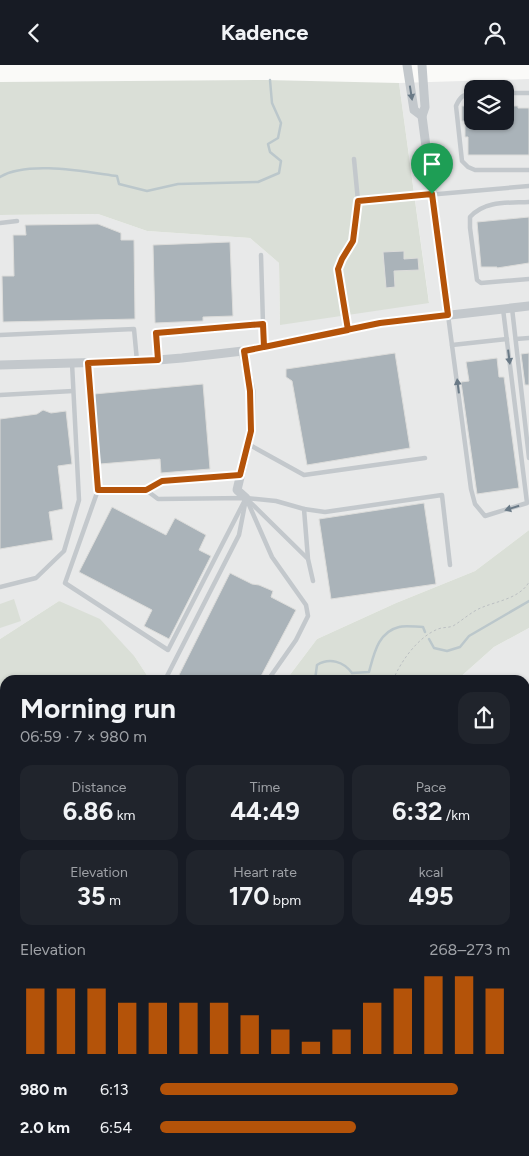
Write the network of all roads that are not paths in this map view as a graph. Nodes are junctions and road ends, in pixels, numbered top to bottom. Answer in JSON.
{"nodes":[{"id":1,"x":408,"y":65,"type":"edge"},
{"id":2,"x":422,"y":65,"type":"edge"},
{"id":3,"x":514,"y":93,"type":"edge"},
{"id":4,"x":529,"y":93,"type":"edge"},
{"id":5,"x":464,"y":95,"type":"edge"},
{"id":6,"x":422,"y":116,"type":"junction"},
{"id":7,"x":354,"y":159,"type":"dead end"},
{"id":8,"x":529,"y":170,"type":"edge"},
{"id":9,"x":529,"y":186,"type":"edge"},
{"id":10,"x":432,"y":194,"type":"junction"},
{"id":11,"x":358,"y":201,"type":"junction"},
{"id":12,"x":529,"y":202,"type":"edge"},
{"id":13,"x":17,"y":221,"type":"dead end"},
{"id":14,"x":0,"y":223,"type":"edge"},
{"id":15,"x":261,"y":255,"type":"dead end"},
{"id":16,"x":529,"y":279,"type":"edge"},
{"id":17,"x":529,"y":306,"type":"edge"},
{"id":18,"x":508,"y":308,"type":"junction"},
{"id":19,"x":448,"y":315,"type":"junction"},
{"id":20,"x":263,"y":324,"type":"junction"},
{"id":21,"x":348,"y":330,"type":"junction"},
{"id":22,"x":0,"y":335,"type":"edge"},
{"id":23,"x":529,"y":338,"type":"edge"},
{"id":24,"x":506,"y":339,"type":"junction"},
{"id":25,"x":516,"y":339,"type":"junction"},
{"id":26,"x":452,"y":345,"type":"junction"},
{"id":27,"x":264,"y":347,"type":"junction"},
{"id":28,"x":244,"y":351,"type":"junction"},
{"id":29,"x":158,"y":360,"type":"junction"},
{"id":30,"x":137,"y":361,"type":"junction"},
{"id":31,"x":72,"y":363,"type":"junction"},
{"id":32,"x":88,"y":363,"type":"junction"},
{"id":33,"x":0,"y":365,"type":"edge"},
{"id":34,"x":73,"y":391,"type":"junction"},
{"id":35,"x":0,"y":395,"type":"edge"},
{"id":36,"x":248,"y":444,"type":"junction"},
{"id":37,"x":425,"y":458,"type":"dead end"},
{"id":38,"x":529,"y":458,"type":"edge"},
{"id":39,"x":240,"y":475,"type":"junction"},
{"id":40,"x":98,"y":490,"type":"junction"},
{"id":41,"x":146,"y":490,"type":"junction"},
{"id":42,"x":246,"y":498,"type":"junction"},
{"id":43,"x":304,"y":509,"type":"junction"},
{"id":44,"x":308,"y":559,"type":"junction"},
{"id":45,"x":450,"y":565,"type":"dead end"},
{"id":46,"x":313,"y":581,"type":"dead end"},
{"id":47,"x":0,"y":587,"type":"edge"},
{"id":48,"x":168,"y":675,"type":"edge"},
{"id":49,"x":272,"y":675,"type":"edge"}],
"edges":[{"from":1,"to":6,"type":"street","one_way":true},
{"from":2,"to":6,"type":"street"},
{"from":3,"to":4,"type":"lane"},
{"from":5,"to":8,"type":"lane"},
{"from":6,"to":10,"type":"street"},
{"from":7,"to":11,"type":"lane"},
{"from":9,"to":10,"type":"lane"},
{"from":10,"to":11,"type":"lane"},
{"from":10,"to":19,"type":"street"},
{"from":11,"to":21,"type":"lane"},
{"from":12,"to":16,"type":"lane"},
{"from":13,"to":14,"type":"lane"},
{"from":15,"to":20,"type":"lane"},
{"from":17,"to":18,"type":"street"},
{"from":18,"to":19,"type":"street"},
{"from":18,"to":24,"type":"lane"},
{"from":18,"to":25,"type":"lane"},
{"from":19,"to":21,"type":"street"},
{"from":19,"to":26,"type":"lane"},
{"from":20,"to":27,"type":"lane"},
{"from":20,"to":29,"type":"lane"},
{"from":21,"to":27,"type":"street"},
{"from":22,"to":30,"type":"lane"},
{"from":23,"to":25,"type":"lane"},
{"from":24,"to":26,"type":"lane"},
{"from":24,"to":26,"type":"lane","one_way":true},
{"from":25,"to":38,"type":"lane"},
{"from":27,"to":28,"type":"street"},
{"from":28,"to":29,"type":"street"},
{"from":28,"to":36,"type":"street"},
{"from":29,"to":30,"type":"street"},
{"from":30,"to":32,"type":"street"},
{"from":31,"to":32,"type":"street"},
{"from":31,"to":33,"type":"street"},
{"from":31,"to":34,"type":"lane"},
{"from":32,"to":40,"type":"lane"},
{"from":34,"to":35,"type":"lane"},
{"from":34,"to":47,"type":"lane"},
{"from":36,"to":37,"type":"lane"},
{"from":36,"to":39,"type":"street"},
{"from":39,"to":41,"type":"lane"},
{"from":39,"to":42,"type":"street"},
{"from":40,"to":41,"type":"lane"},
{"from":40,"to":42,"type":"lane"},
{"from":41,"to":42,"type":"lane"},
{"from":42,"to":43,"type":"lane"},
{"from":42,"to":44,"type":"lane"},
{"from":42,"to":48,"type":"lane"},
{"from":42,"to":49,"type":"lane"},
{"from":43,"to":44,"type":"lane"},
{"from":43,"to":45,"type":"lane"},
{"from":44,"to":46,"type":"lane"}]}
